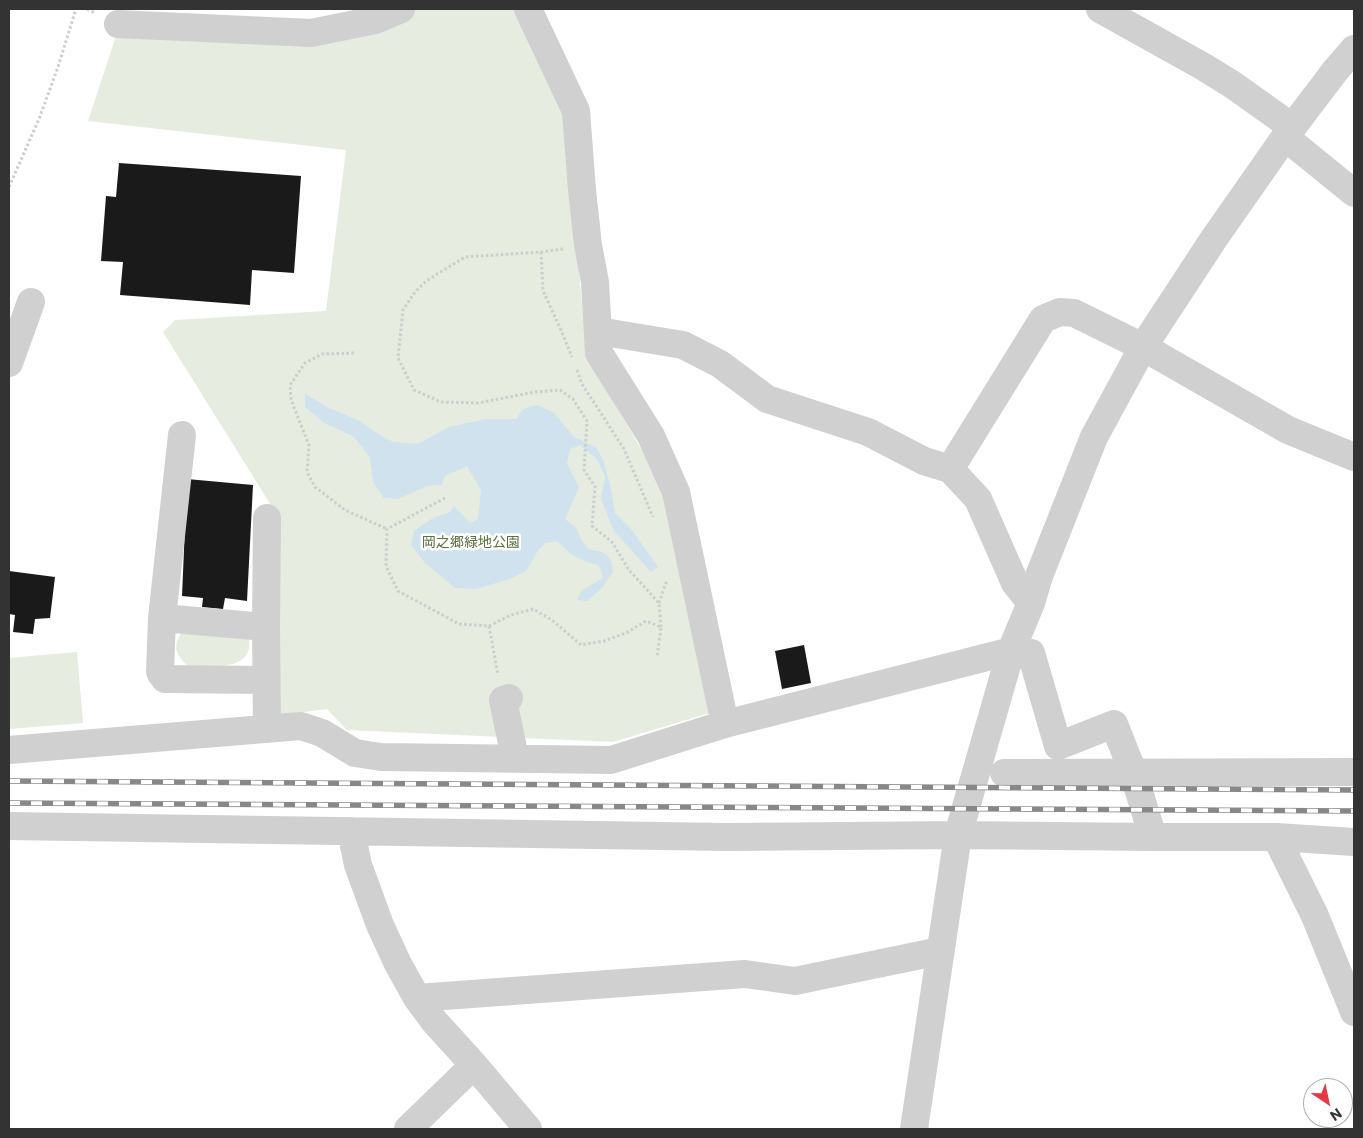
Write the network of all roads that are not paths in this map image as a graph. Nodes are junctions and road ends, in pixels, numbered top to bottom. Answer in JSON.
{"nodes":[{"id":1,"x":401,"y":9,"type":"edge"},
{"id":2,"x":528,"y":9,"type":"edge"},
{"id":3,"x":1100,"y":9,"type":"edge"},
{"id":4,"x":118,"y":24,"type":"dead end"},
{"id":5,"x":1354,"y":49,"type":"edge"},
{"id":6,"x":1289,"y":132,"type":"junction"},
{"id":7,"x":1354,"y":193,"type":"edge"},
{"id":8,"x":31,"y":302,"type":"dead end"},
{"id":9,"x":598,"y":331,"type":"junction"},
{"id":10,"x":1143,"y":347,"type":"junction"},
{"id":11,"x":9,"y":363,"type":"edge"},
{"id":12,"x":182,"y":435,"type":"dead end"},
{"id":13,"x":1354,"y":457,"type":"edge"},
{"id":14,"x":950,"y":469,"type":"junction"},
{"id":15,"x":267,"y":518,"type":"dead end"},
{"id":16,"x":1030,"y":603,"type":"junction"},
{"id":17,"x":162,"y":618,"type":"junction"},
{"id":18,"x":266,"y":627,"type":"junction"},
{"id":19,"x":1011,"y":651,"type":"junction"},
{"id":20,"x":266,"y":680,"type":"junction"},
{"id":21,"x":506,"y":699,"type":"road end"},
{"id":22,"x":725,"y":724,"type":"junction"},
{"id":23,"x":267,"y":729,"type":"junction"},
{"id":24,"x":9,"y":750,"type":"edge"},
{"id":25,"x":515,"y":758,"type":"junction"},
{"id":26,"x":1133,"y":772,"type":"junction"},
{"id":27,"x":1354,"y":772,"type":"edge"},
{"id":28,"x":1004,"y":773,"type":"dead end"},
{"id":29,"x":9,"y":826,"type":"edge"},
{"id":30,"x":351,"y":831,"type":"junction"},
{"id":31,"x":958,"y":834,"type":"junction"},
{"id":32,"x":1153,"y":837,"type":"junction"},
{"id":33,"x":1276,"y":837,"type":"junction"},
{"id":34,"x":1354,"y":842,"type":"edge"},
{"id":35,"x":940,"y":951,"type":"junction"},
{"id":36,"x":417,"y":998,"type":"junction"},
{"id":37,"x":1354,"y":1012,"type":"edge"},
{"id":38,"x":474,"y":1065,"type":"junction"},
{"id":39,"x":408,"y":1129,"type":"edge"},
{"id":40,"x":528,"y":1129,"type":"edge"},
{"id":41,"x":914,"y":1129,"type":"edge"}],
"edges":[{"from":1,"to":4,"type":"street"},
{"from":2,"to":9,"type":"street"},
{"from":3,"to":6,"type":"street"},
{"from":5,"to":6,"type":"street"},
{"from":6,"to":7,"type":"street"},
{"from":6,"to":10,"type":"street"},
{"from":8,"to":11,"type":"street"},
{"from":9,"to":14,"type":"street"},
{"from":9,"to":22,"type":"street"},
{"from":10,"to":13,"type":"street"},
{"from":10,"to":14,"type":"street"},
{"from":10,"to":16,"type":"street"},
{"from":12,"to":17,"type":"street"},
{"from":14,"to":16,"type":"street"},
{"from":15,"to":18,"type":"street"},
{"from":16,"to":19,"type":"street"},
{"from":17,"to":18,"type":"street"},
{"from":17,"to":20,"type":"street"},
{"from":18,"to":20,"type":"street"},
{"from":19,"to":22,"type":"street"},
{"from":19,"to":26,"type":"street"},
{"from":19,"to":31,"type":"street"},
{"from":20,"to":23,"type":"street"},
{"from":21,"to":25,"type":"street"},
{"from":22,"to":25,"type":"street"},
{"from":23,"to":24,"type":"street"},
{"from":23,"to":25,"type":"street"},
{"from":26,"to":27,"type":"street"},
{"from":26,"to":28,"type":"street"},
{"from":26,"to":32,"type":"street"},
{"from":29,"to":30,"type":"street"},
{"from":30,"to":31,"type":"street"},
{"from":30,"to":36,"type":"street"},
{"from":31,"to":32,"type":"street"},
{"from":31,"to":35,"type":"street"},
{"from":32,"to":33,"type":"street"},
{"from":33,"to":34,"type":"street"},
{"from":33,"to":37,"type":"street"},
{"from":35,"to":36,"type":"street"},
{"from":35,"to":41,"type":"street"},
{"from":36,"to":38,"type":"street"},
{"from":38,"to":39,"type":"street"},
{"from":38,"to":40,"type":"street"}]}
